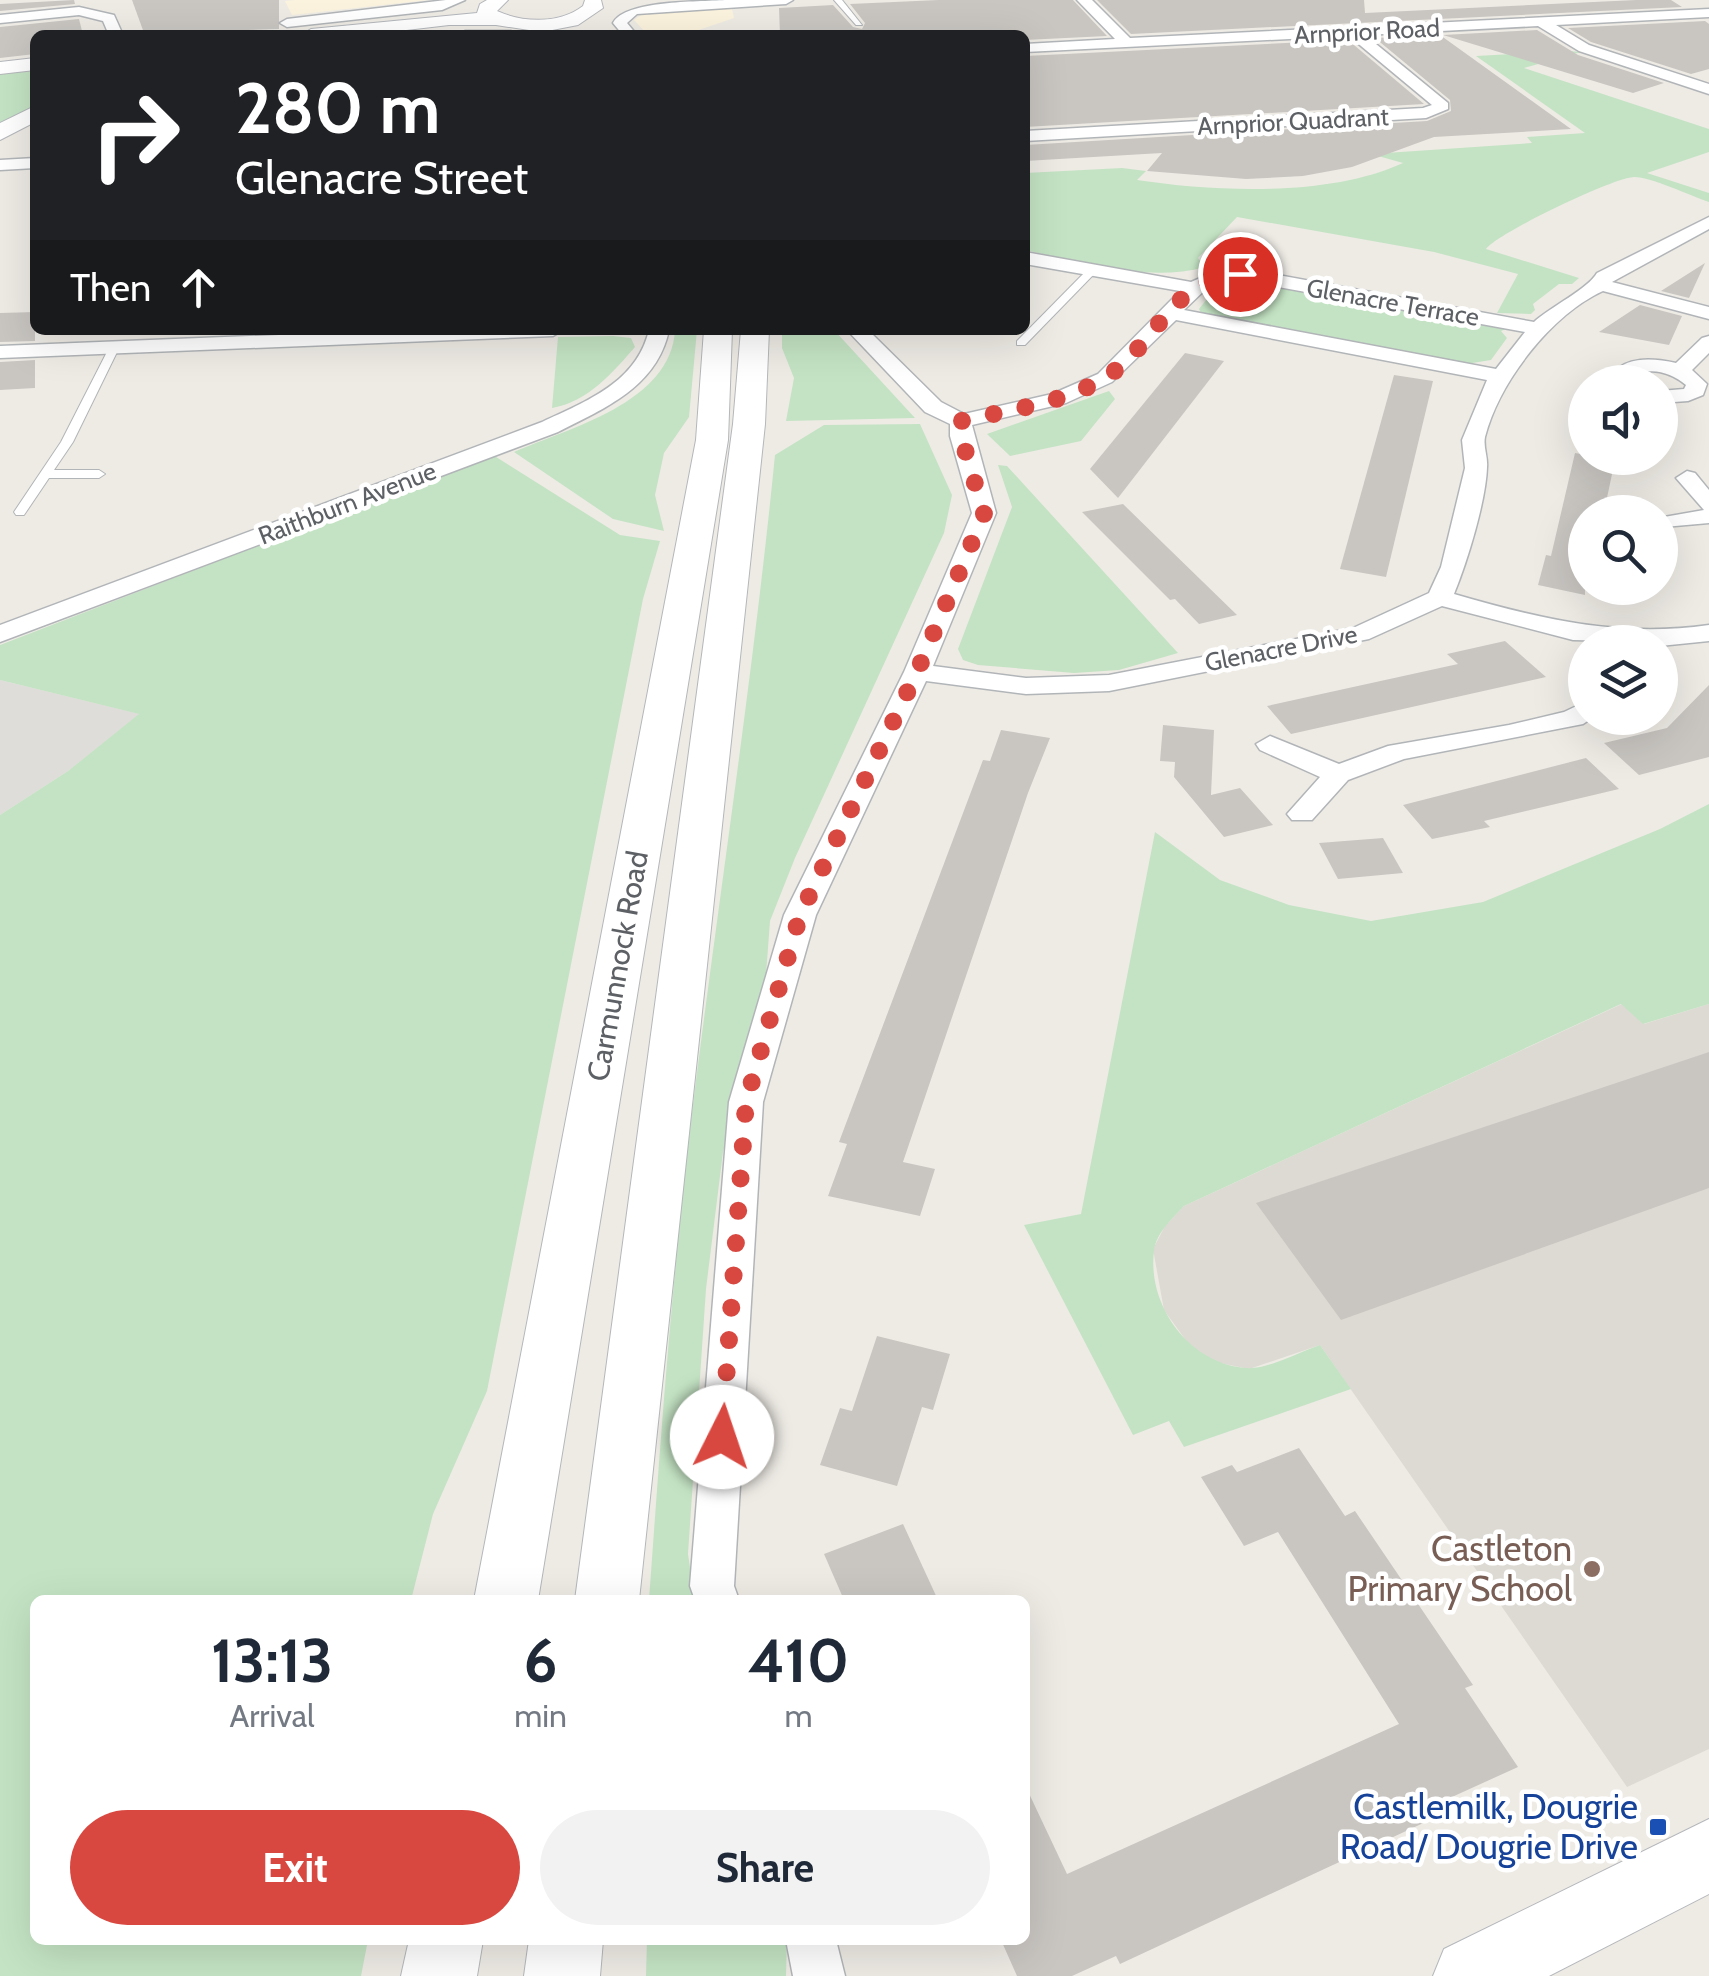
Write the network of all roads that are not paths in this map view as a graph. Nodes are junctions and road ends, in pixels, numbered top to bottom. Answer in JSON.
{"nodes":[{"id":1,"x":786,"y":0,"type":"edge"},
{"id":2,"x":838,"y":0,"type":"edge"},
{"id":3,"x":1084,"y":0,"type":"edge"},
{"id":4,"x":594,"y":1,"type":"edge"},
{"id":5,"x":704,"y":2,"type":"edge"},
{"id":6,"x":495,"y":9,"type":"edge"},
{"id":7,"x":1709,"y":13,"type":"edge"},
{"id":8,"x":0,"y":19,"type":"edge"},
{"id":9,"x":1540,"y":21,"type":"junction"},
{"id":10,"x":287,"y":23,"type":"edge"},
{"id":11,"x":462,"y":23,"type":"edge"},
{"id":12,"x":859,"y":23,"type":"dead end"},
{"id":13,"x":576,"y":28,"type":"edge"},
{"id":14,"x":114,"y":30,"type":"edge"},
{"id":15,"x":374,"y":30,"type":"edge"},
{"id":16,"x":491,"y":30,"type":"edge"},
{"id":17,"x":544,"y":30,"type":"edge"},
{"id":18,"x":626,"y":30,"type":"edge"},
{"id":19,"x":1353,"y":32,"type":"junction"},
{"id":20,"x":1127,"y":43,"type":"junction"},
{"id":21,"x":1030,"y":48,"type":"edge"},
{"id":22,"x":30,"y":65,"type":"edge"},
{"id":23,"x":0,"y":68,"type":"edge"},
{"id":24,"x":1709,"y":89,"type":"edge"},
{"id":25,"x":30,"y":116,"type":"edge"},
{"id":26,"x":1305,"y":120,"type":"junction"},
{"id":27,"x":1148,"y":129,"type":"junction"},
{"id":28,"x":0,"y":132,"type":"edge"},
{"id":29,"x":1030,"y":136,"type":"edge"},
{"id":30,"x":1295,"y":138,"type":"dead end"},
{"id":31,"x":1198,"y":145,"type":"dead end"},
{"id":32,"x":0,"y":164,"type":"edge"},
{"id":33,"x":30,"y":164,"type":"edge"},
{"id":34,"x":1709,"y":222,"type":"edge"},
{"id":35,"x":1030,"y":259,"type":"edge"},
{"id":36,"x":1093,"y":270,"type":"junction"},
{"id":37,"x":1601,"y":285,"type":"junction"},
{"id":38,"x":1190,"y":287,"type":"junction"},
{"id":39,"x":1172,"y":312,"type":"junction"},
{"id":40,"x":1709,"y":314,"type":"edge"},
{"id":41,"x":1538,"y":329,"type":"junction"},
{"id":42,"x":1030,"y":333,"type":"edge"},
{"id":43,"x":310,"y":335,"type":"edge"},
{"id":44,"x":659,"y":335,"type":"edge"},
{"id":45,"x":718,"y":335,"type":"edge"},
{"id":46,"x":755,"y":335,"type":"edge"},
{"id":47,"x":862,"y":335,"type":"edge"},
{"id":48,"x":1028,"y":335,"type":"edge"},
{"id":49,"x":148,"y":338,"type":"edge"},
{"id":50,"x":1021,"y":342,"type":"dead end"},
{"id":51,"x":1709,"y":342,"type":"edge"},
{"id":52,"x":114,"y":348,"type":"junction"},
{"id":53,"x":0,"y":352,"type":"edge"},
{"id":54,"x":1680,"y":372,"type":"joint"},
{"id":55,"x":1499,"y":376,"type":"junction"},
{"id":56,"x":1678,"y":396,"type":"edge"},
{"id":57,"x":961,"y":421,"type":"junction"},
{"id":58,"x":46,"y":474,"type":"junction"},
{"id":59,"x":99,"y":474,"type":"dead end"},
{"id":60,"x":1687,"y":478,"type":"dead end"},
{"id":61,"x":1709,"y":504,"type":"edge"},
{"id":62,"x":20,"y":512,"type":"dead end"},
{"id":63,"x":1709,"y":516,"type":"edge"},
{"id":64,"x":1678,"y":521,"type":"edge"},
{"id":65,"x":1440,"y":598,"type":"junction"},
{"id":66,"x":1568,"y":633,"type":"edge"},
{"id":67,"x":1709,"y":633,"type":"edge"},
{"id":68,"x":0,"y":634,"type":"edge"},
{"id":69,"x":1678,"y":639,"type":"edge"},
{"id":70,"x":917,"y":672,"type":"junction"},
{"id":71,"x":1568,"y":719,"type":"edge"},
{"id":72,"x":1270,"y":744,"type":"dead end"},
{"id":73,"x":1338,"y":774,"type":"junction"},
{"id":74,"x":1302,"y":814,"type":"dead end"},
{"id":75,"x":507,"y":1595,"type":"edge"},
{"id":76,"x":608,"y":1595,"type":"edge"},
{"id":77,"x":715,"y":1595,"type":"edge"},
{"id":78,"x":1709,"y":1855,"type":"edge"},
{"id":79,"x":445,"y":1945,"type":"edge"},
{"id":80,"x":565,"y":1945,"type":"edge"},
{"id":81,"x":811,"y":1945,"type":"edge"},
{"id":82,"x":439,"y":1976,"type":"edge"},
{"id":83,"x":562,"y":1976,"type":"edge"},
{"id":84,"x":819,"y":1976,"type":"edge"},
{"id":85,"x":1471,"y":1976,"type":"edge"}],
"edges":[{"from":1,"to":5,"type":"street"},
{"from":2,"to":12,"type":"lane"},
{"from":3,"to":20,"type":"street"},
{"from":4,"to":13,"type":"main road"},
{"from":5,"to":18,"type":"street"},
{"from":6,"to":11,"type":"main road"},
{"from":6,"to":17,"type":"main road"},
{"from":7,"to":9,"type":"street","name":"Arnprior Road"},
{"from":8,"to":14,"type":"street"},
{"from":9,"to":19,"type":"street","name":"Arnprior Road"},
{"from":9,"to":24,"type":"street"},
{"from":10,"to":11,"type":"street"},
{"from":11,"to":15,"type":"main road"},
{"from":11,"to":16,"type":"street"},
{"from":13,"to":17,"type":"main road"},
{"from":19,"to":20,"type":"street","name":"Arnprior Road"},
{"from":19,"to":26,"type":"street","name":"Arnprior Quadrant"},
{"from":20,"to":21,"type":"street","name":"Arnprior Road"},
{"from":22,"to":23,"type":"main road"},
{"from":25,"to":28,"type":"main road"},
{"from":26,"to":27,"type":"street","name":"Arnprior Quadrant"},
{"from":26,"to":30,"type":"street"},
{"from":27,"to":29,"type":"street","name":"Arnprior Quadrant"},
{"from":27,"to":31,"type":"street"},
{"from":32,"to":33,"type":"street"},
{"from":34,"to":37,"type":"street"},
{"from":35,"to":36,"type":"street","name":"Glenacre Terrace"},
{"from":36,"to":38,"type":"street","name":"Glenacre Terrace"},
{"from":36,"to":42,"type":"lane"},
{"from":37,"to":40,"type":"street"},
{"from":37,"to":41,"type":"street"},
{"from":38,"to":39,"type":"street"},
{"from":38,"to":41,"type":"street","name":"Glenacre Terrace"},
{"from":39,"to":55,"type":"street","name":"Glenacre Terrace"},
{"from":39,"to":57,"type":"street"},
{"from":41,"to":55,"type":"street"},
{"from":43,"to":49,"type":"street"},
{"from":44,"to":68,"type":"street","name":"Raithburn Avenue"},
{"from":45,"to":75,"type":"main road","name":"Carmunnock Road"},
{"from":46,"to":76,"type":"main road","name":"Carmunnock Road"},
{"from":47,"to":57,"type":"street"},
{"from":48,"to":50,"type":"lane"},
{"from":49,"to":52,"type":"street"},
{"from":51,"to":54,"type":"street"},
{"from":52,"to":53,"type":"street"},
{"from":52,"to":58,"type":"lane"},
{"from":54,"to":56,"type":"street"},
{"from":55,"to":65,"type":"street"},
{"from":57,"to":70,"type":"street"},
{"from":58,"to":59,"type":"lane"},
{"from":58,"to":62,"type":"lane"},
{"from":60,"to":61,"type":"street"},
{"from":63,"to":64,"type":"street"},
{"from":65,"to":66,"type":"street"},
{"from":65,"to":70,"type":"street","name":"Glenacre Drive"},
{"from":67,"to":69,"type":"street"},
{"from":70,"to":77,"type":"street"},
{"from":71,"to":73,"type":"street"},
{"from":72,"to":73,"type":"street"},
{"from":73,"to":74,"type":"street"},
{"from":78,"to":85,"type":"main road"},
{"from":79,"to":82,"type":"main road"},
{"from":80,"to":83,"type":"main road"},
{"from":81,"to":84,"type":"street"}]}
